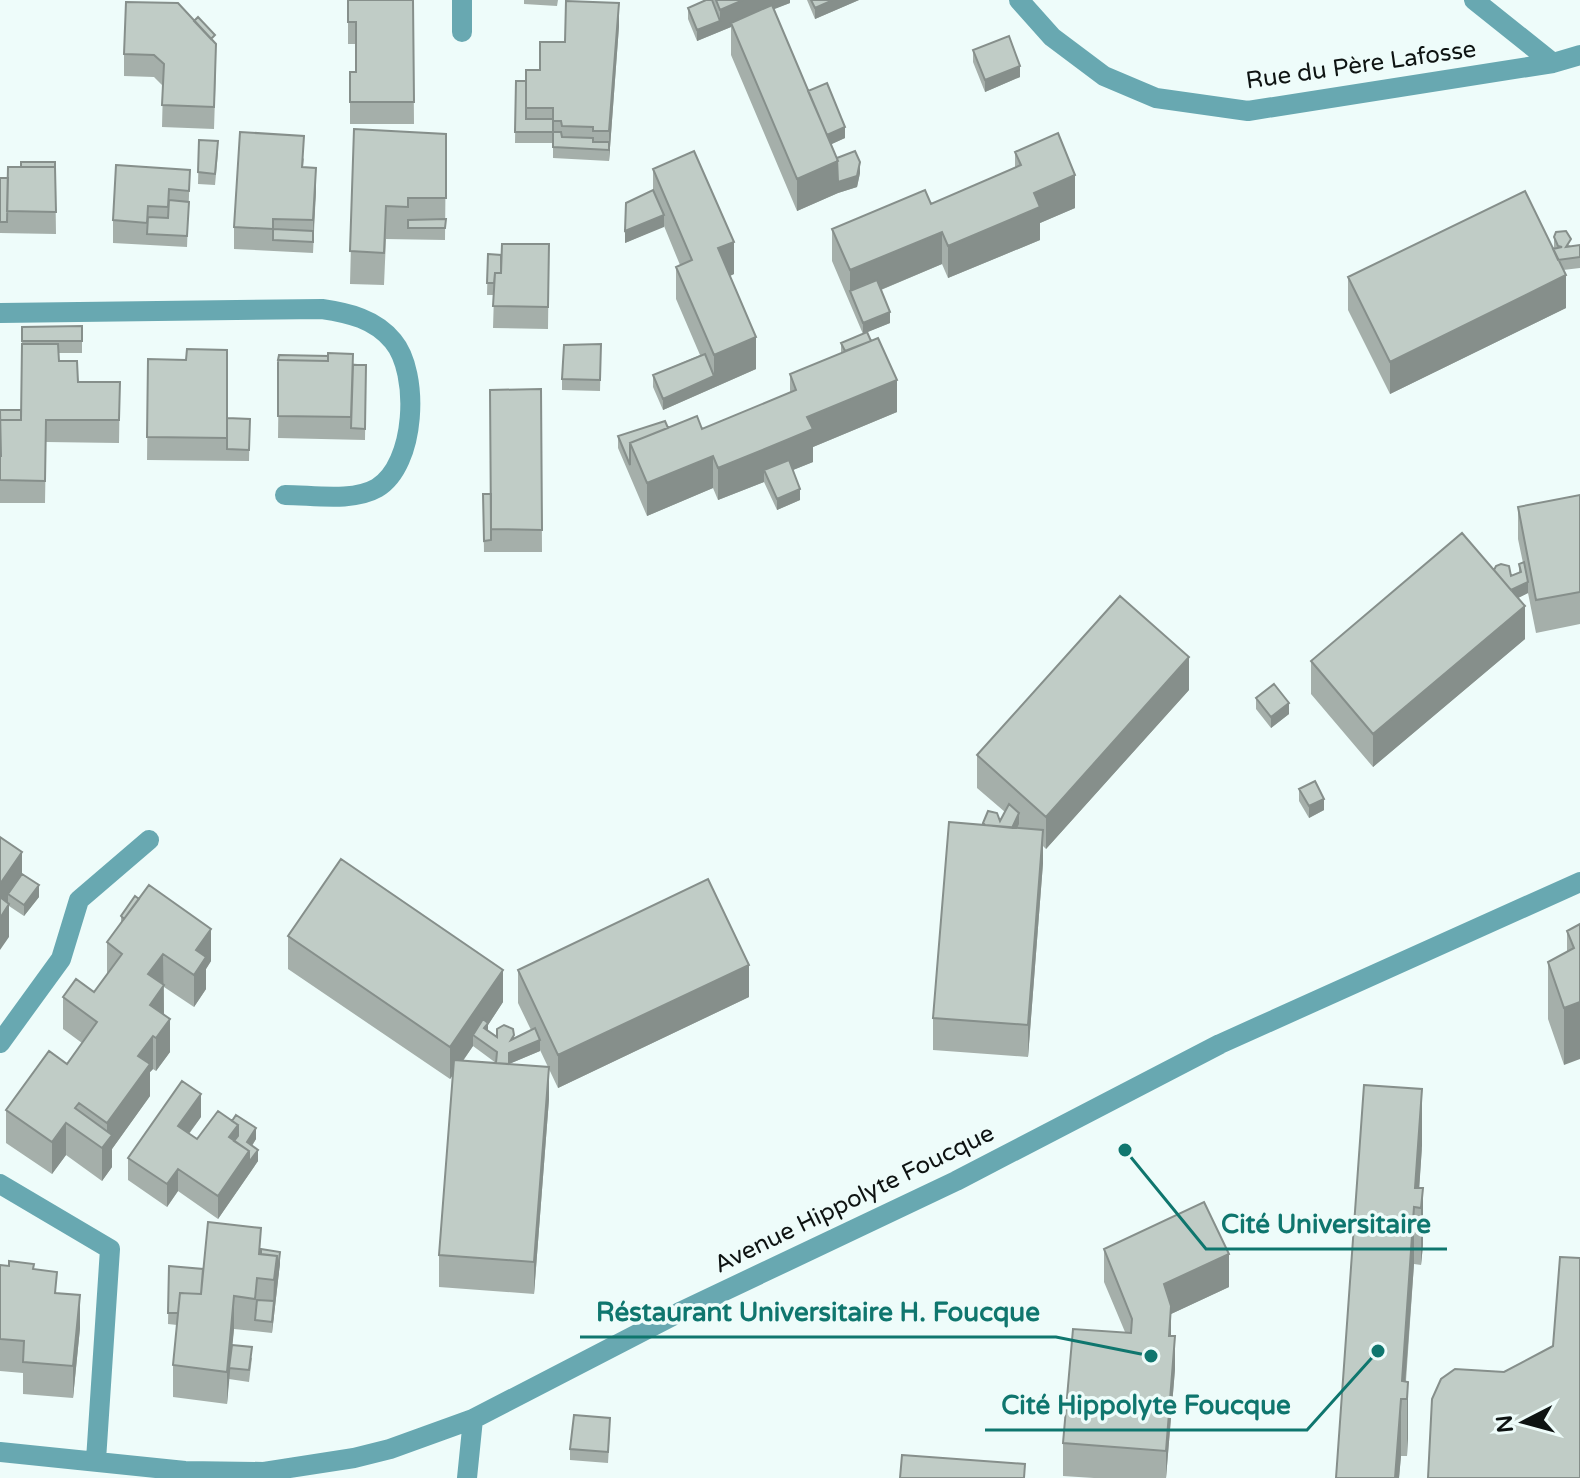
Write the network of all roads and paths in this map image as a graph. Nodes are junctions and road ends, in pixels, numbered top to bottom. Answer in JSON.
{"nodes":[{"id":1,"x":462,"y":0,"type":"edge"},
{"id":2,"x":1019,"y":0,"type":"edge"},
{"id":3,"x":1474,"y":0,"type":"edge"},
{"id":4,"x":462,"y":32,"type":"dead end"},
{"id":5,"x":1580,"y":55,"type":"edge"},
{"id":6,"x":1553,"y":63,"type":"junction"},
{"id":7,"x":0,"y":313,"type":"edge"},
{"id":8,"x":285,"y":495,"type":"dead end"},
{"id":9,"x":149,"y":840,"type":"dead end"},
{"id":10,"x":1575,"y":882,"type":"edge"},
{"id":11,"x":0,"y":1043,"type":"edge"},
{"id":12,"x":0,"y":1184,"type":"edge"},
{"id":13,"x":473,"y":1419,"type":"junction"},
{"id":14,"x":0,"y":1452,"type":"edge"},
{"id":15,"x":96,"y":1460,"type":"junction"},
{"id":16,"x":467,"y":1478,"type":"edge"}],
"edges":[{"from":1,"to":4,"type":"street"},
{"from":2,"to":6,"type":"street","name":"Rue du Père Lafosse"},
{"from":3,"to":6,"type":"street","name":"Rue du Père Lafosse"},
{"from":5,"to":6,"type":"street","name":"Rue du Père Lafosse"},
{"from":7,"to":8,"type":"street"},
{"from":9,"to":11,"type":"street"},
{"from":10,"to":13,"type":"street","name":"Avenue Hippolyte Foucque"},
{"from":12,"to":15,"type":"street"},
{"from":13,"to":15,"type":"street","name":"Avenue Hippolyte Foucque"},
{"from":13,"to":16,"type":"street"},
{"from":14,"to":15,"type":"street","name":"Avenue Hippolyte Foucque"}]}
